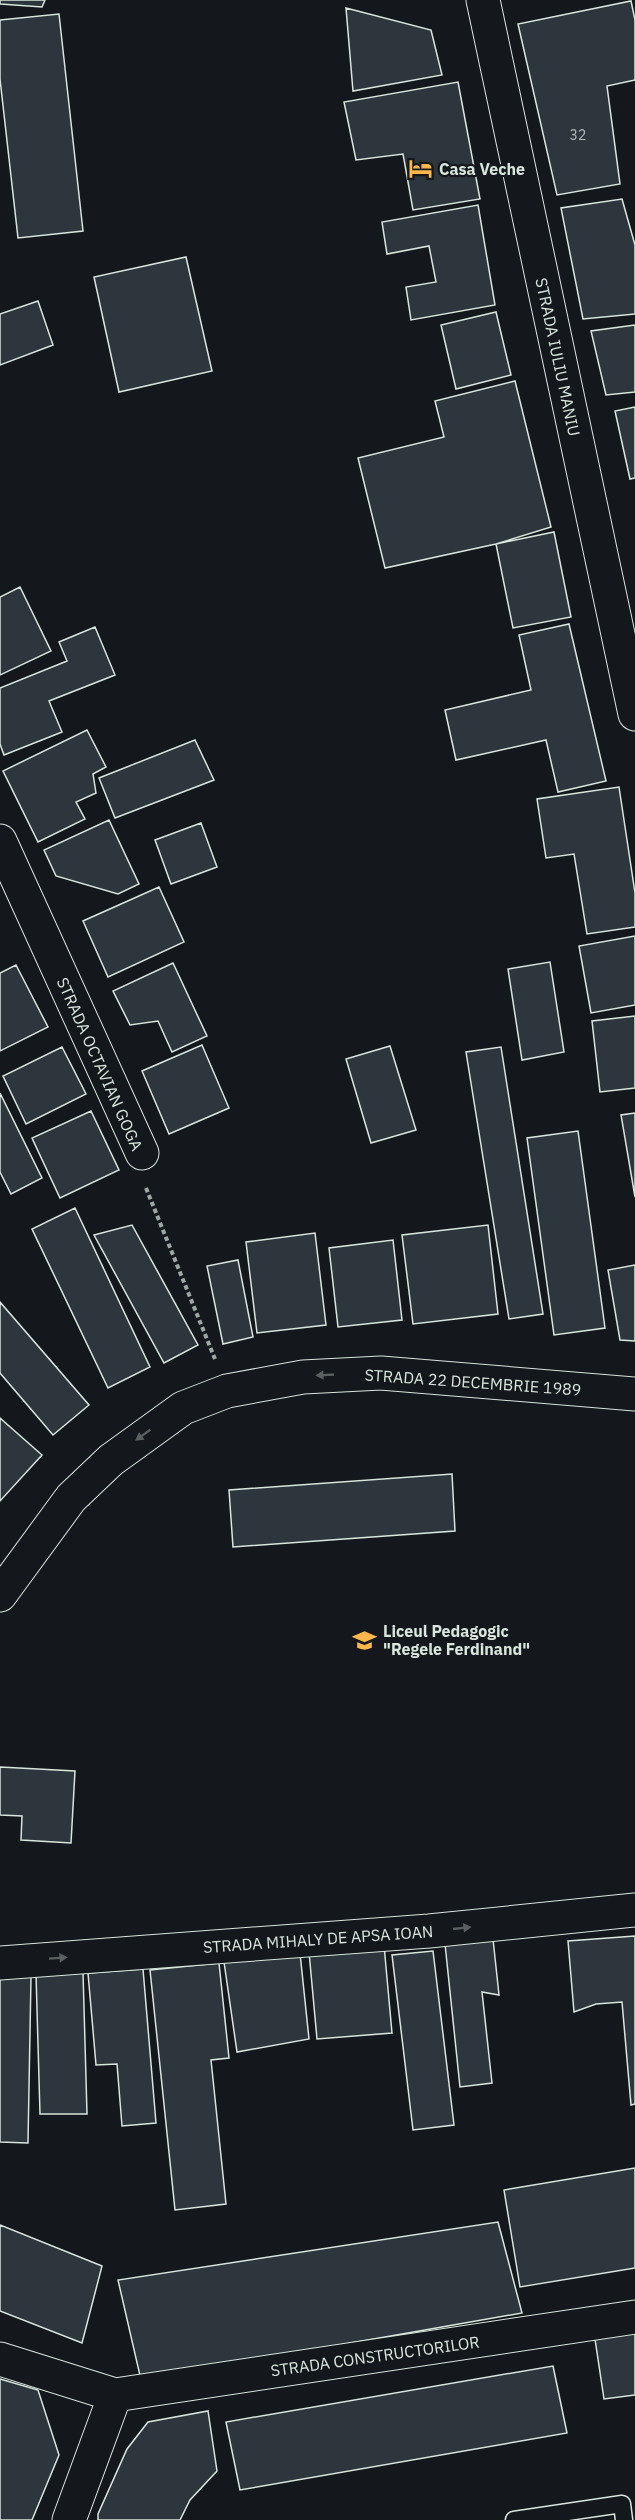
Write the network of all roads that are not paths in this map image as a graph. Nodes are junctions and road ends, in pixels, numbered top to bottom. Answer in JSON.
{"nodes":[{"id":1,"x":483,"y":0,"type":"edge"},
{"id":2,"x":635,"y":714,"type":"edge"},
{"id":3,"x":0,"y":841,"type":"edge"},
{"id":4,"x":142,"y":1153,"type":"road end"},
{"id":5,"x":635,"y":1394,"type":"edge"},
{"id":6,"x":0,"y":1594,"type":"edge"},
{"id":7,"x":635,"y":1910,"type":"edge"},
{"id":8,"x":0,"y":1963,"type":"edge"},
{"id":9,"x":635,"y":2317,"type":"edge"},
{"id":10,"x":0,"y":2359,"type":"edge"},
{"id":11,"x":115,"y":2395,"type":"junction"},
{"id":12,"x":69,"y":2520,"type":"edge"},
{"id":13,"x":514,"y":2520,"type":"edge"},
{"id":14,"x":624,"y":2520,"type":"edge"}],
"edges":[{"from":1,"to":2,"type":"main road","name":"STRADA IULIU MANIU"},
{"from":3,"to":4,"type":"main road","name":"STRADA OCTAVIAN GOGA"},
{"from":5,"to":6,"type":"main road","name":"STRADA 22 DECEMBRIE 1989","one_way":true},
{"from":8,"to":7,"type":"main road","name":"STRADA MIHALY DE APSA IOAN","one_way":true},
{"from":9,"to":11,"type":"main road","name":"STRADA CONSTRUCTORILOR"},
{"from":10,"to":11,"type":"main road","name":"STRADA CONSTRUCTORILOR"},
{"from":11,"to":12,"type":"main road"},
{"from":13,"to":14,"type":"lane"}]}
